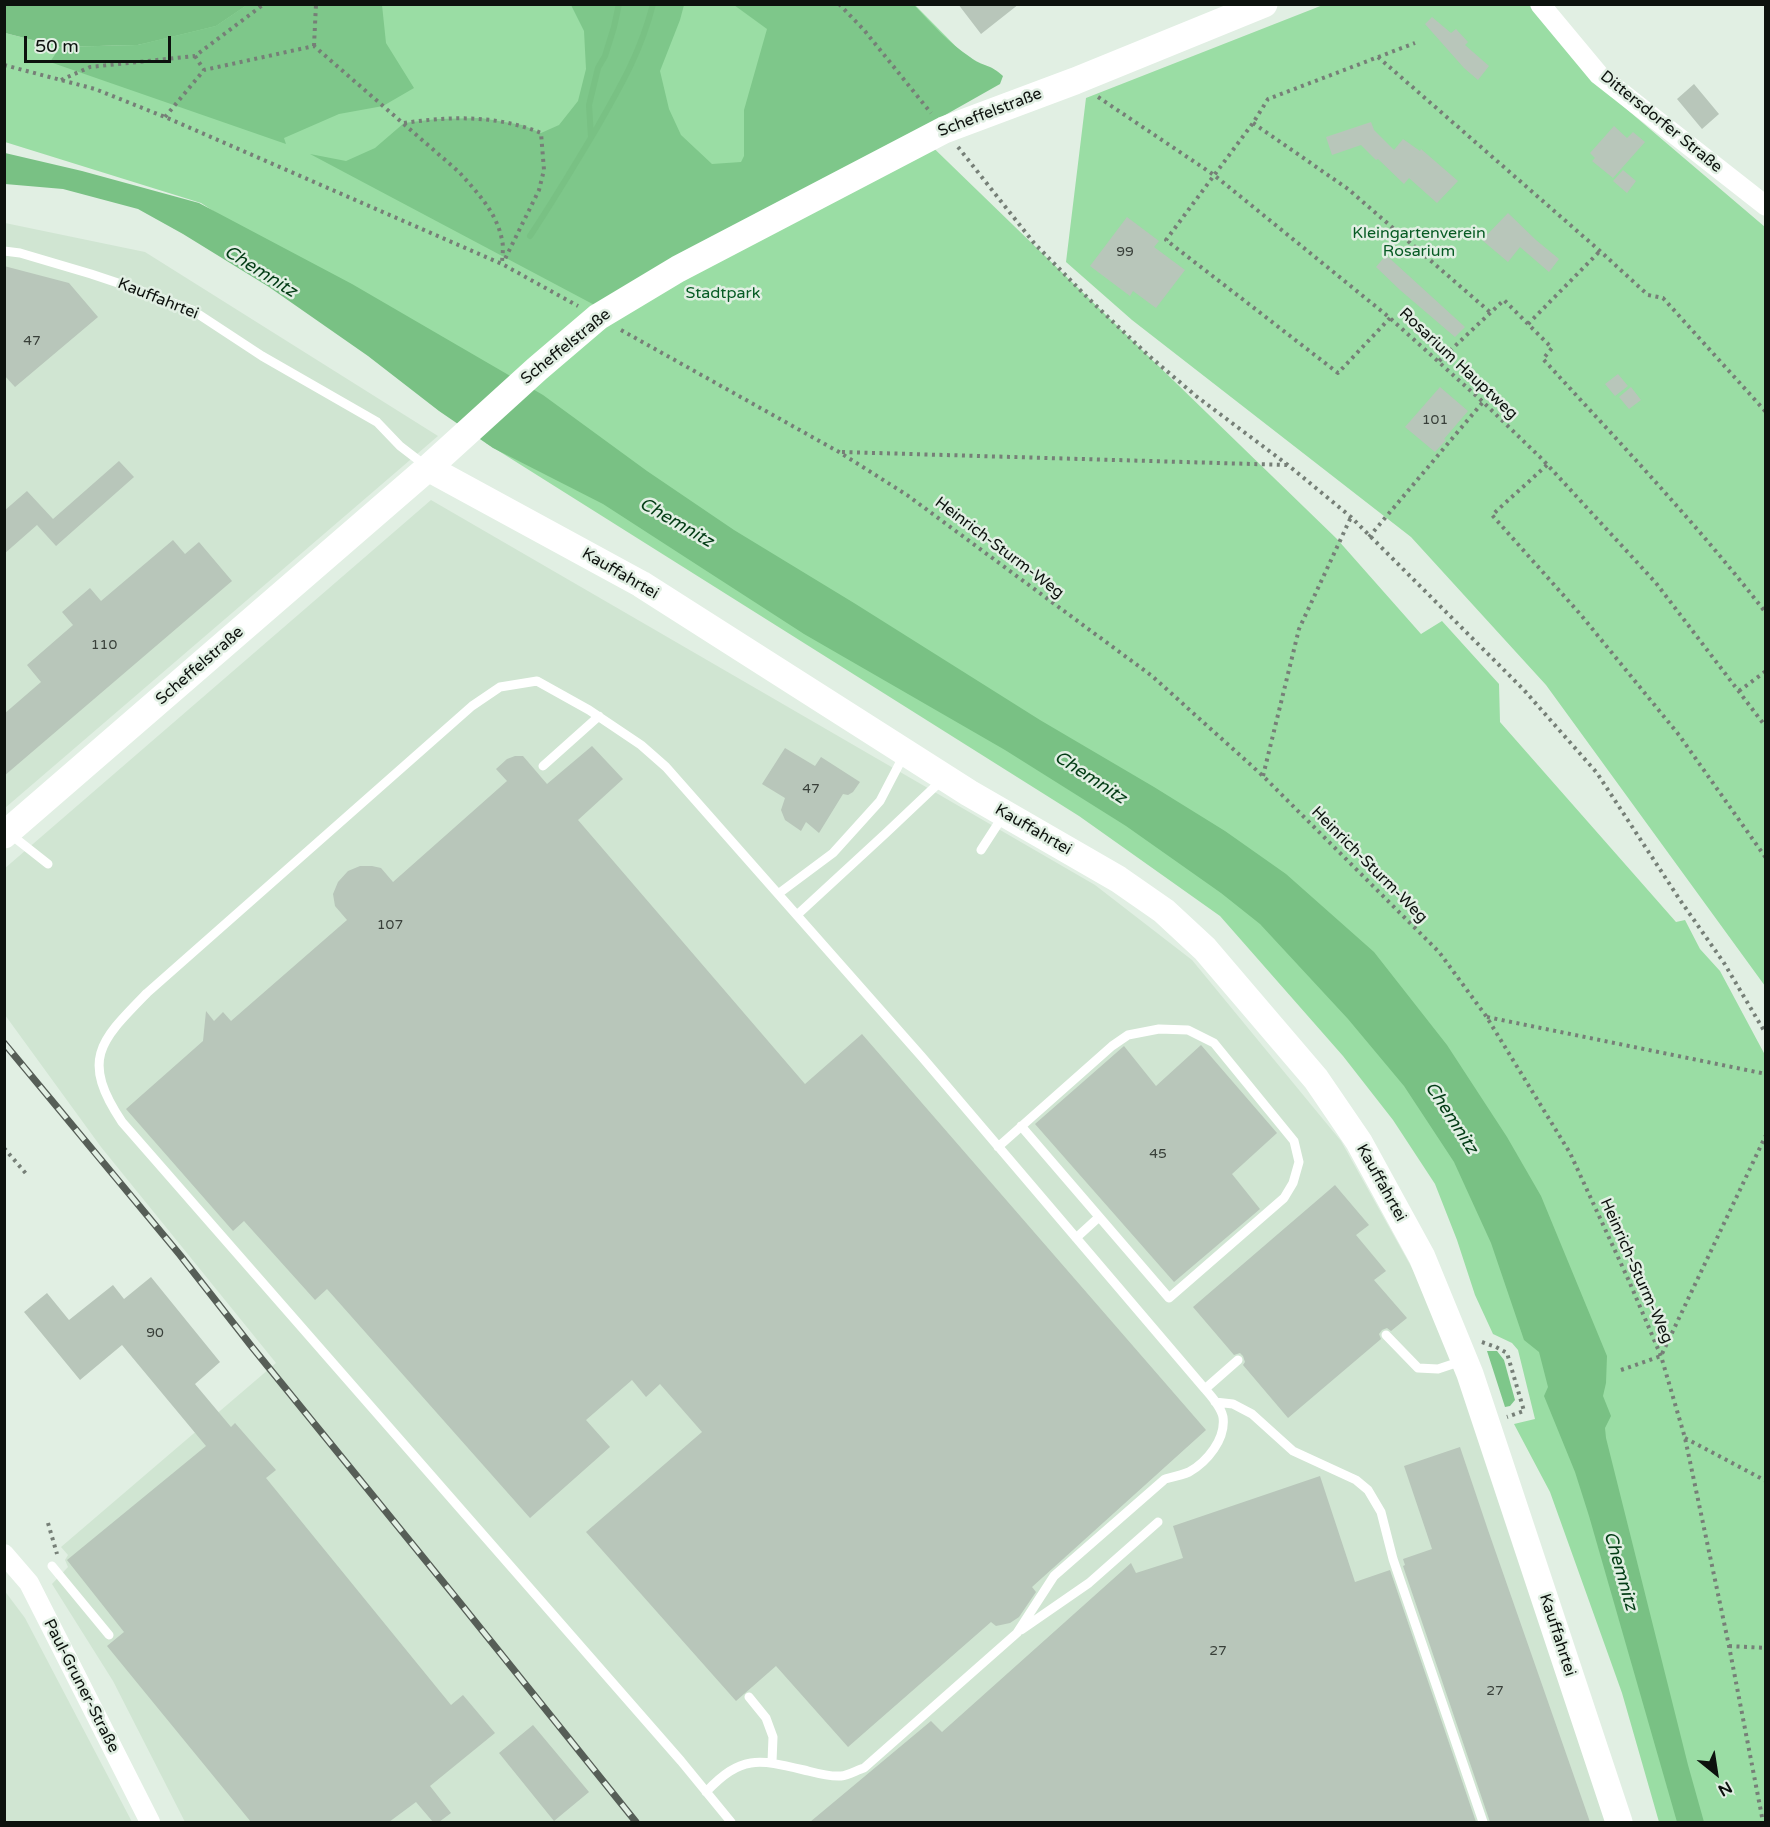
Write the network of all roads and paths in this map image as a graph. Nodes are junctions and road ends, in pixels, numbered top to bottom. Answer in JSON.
{"nodes":[{"id":1,"x":264,"y":4,"type":"edge"},
{"id":2,"x":316,"y":4,"type":"edge"},
{"id":3,"x":839,"y":4,"type":"edge"},
{"id":4,"x":1264,"y":4,"type":"edge"},
{"id":5,"x":1540,"y":4,"type":"edge"},
{"id":6,"x":1415,"y":43,"type":"dead end"},
{"id":7,"x":314,"y":46,"type":"junction"},
{"id":8,"x":195,"y":56,"type":"junction"},
{"id":9,"x":1378,"y":57,"type":"junction"},
{"id":10,"x":4,"y":65,"type":"edge"},
{"id":11,"x":204,"y":70,"type":"junction"},
{"id":12,"x":61,"y":80,"type":"junction"},
{"id":13,"x":1075,"y":81,"type":"junction"},
{"id":14,"x":165,"y":117,"type":"junction"},
{"id":15,"x":404,"y":123,"type":"junction"},
{"id":16,"x":1253,"y":123,"type":"junction"},
{"id":17,"x":944,"y":130,"type":"junction"},
{"id":18,"x":1214,"y":175,"type":"junction"},
{"id":19,"x":1766,"y":206,"type":"edge"},
{"id":20,"x":4,"y":250,"type":"edge"},
{"id":21,"x":1600,"y":251,"type":"junction"},
{"id":22,"x":502,"y":264,"type":"junction"},
{"id":23,"x":1491,"y":313,"type":"junction"},
{"id":24,"x":598,"y":317,"type":"junction"},
{"id":25,"x":1390,"y":318,"type":"junction"},
{"id":26,"x":1528,"y":324,"type":"junction"},
{"id":27,"x":1439,"y":361,"type":"junction"},
{"id":28,"x":1483,"y":402,"type":"junction"},
{"id":29,"x":1766,"y":412,"type":"edge"},
{"id":30,"x":839,"y":452,"type":"junction"},
{"id":31,"x":1288,"y":465,"type":"junction"},
{"id":32,"x":1547,"y":465,"type":"junction"},
{"id":33,"x":428,"y":468,"type":"junction"},
{"id":34,"x":1351,"y":517,"type":"junction"},
{"id":35,"x":1369,"y":537,"type":"junction"},
{"id":36,"x":1766,"y":613,"type":"edge"},
{"id":37,"x":1766,"y":671,"type":"edge"},
{"id":38,"x":1739,"y":691,"type":"junction"},
{"id":39,"x":599,"y":716,"type":"junction"},
{"id":40,"x":1766,"y":727,"type":"edge"},
{"id":41,"x":906,"y":751,"type":"junction"},
{"id":42,"x":543,"y":766,"type":"dead end"},
{"id":43,"x":1263,"y":776,"type":"junction"},
{"id":44,"x":945,"y":777,"type":"junction"},
{"id":45,"x":1004,"y":814,"type":"junction"},
{"id":46,"x":6,"y":834,"type":"edge"},
{"id":47,"x":981,"y":850,"type":"dead end"},
{"id":48,"x":1766,"y":858,"type":"edge"},
{"id":49,"x":48,"y":864,"type":"dead end"},
{"id":50,"x":778,"y":894,"type":"junction"},
{"id":51,"x":797,"y":915,"type":"junction"},
{"id":52,"x":1486,"y":1017,"type":"junction"},
{"id":53,"x":1766,"y":1034,"type":"edge"},
{"id":54,"x":1766,"y":1074,"type":"edge"},
{"id":55,"x":1022,"y":1126,"type":"junction"},
{"id":56,"x":1766,"y":1135,"type":"edge"},
{"id":57,"x":998,"y":1147,"type":"junction"},
{"id":58,"x":4,"y":1148,"type":"edge"},
{"id":59,"x":28,"y":1176,"type":"dead end"},
{"id":60,"x":1100,"y":1217,"type":"junction"},
{"id":61,"x":1076,"y":1238,"type":"junction"},
{"id":62,"x":1386,"y":1335,"type":"dead end"},
{"id":63,"x":1471,"y":1351,"type":"junction"},
{"id":64,"x":1661,"y":1356,"type":"junction"},
{"id":65,"x":1238,"y":1360,"type":"dead end"},
{"id":66,"x":1621,"y":1370,"type":"dead end"},
{"id":67,"x":1205,"y":1389,"type":"junction"},
{"id":68,"x":1215,"y":1402,"type":"junction"},
{"id":69,"x":1504,"y":1418,"type":"dead end"},
{"id":70,"x":1685,"y":1438,"type":"junction"},
{"id":71,"x":1766,"y":1481,"type":"edge"},
{"id":72,"x":1158,"y":1522,"type":"dead end"},
{"id":73,"x":48,"y":1523,"type":"dead end"},
{"id":74,"x":4,"y":1554,"type":"edge"},
{"id":75,"x":55,"y":1563,"type":"joint"},
{"id":76,"x":1017,"y":1633,"type":"junction"},
{"id":77,"x":109,"y":1635,"type":"dead end"},
{"id":78,"x":1729,"y":1646,"type":"junction"},
{"id":79,"x":1766,"y":1648,"type":"edge"},
{"id":80,"x":749,"y":1697,"type":"dead end"},
{"id":81,"x":772,"y":1762,"type":"junction"},
{"id":82,"x":706,"y":1792,"type":"junction"},
{"id":83,"x":150,"y":1822,"type":"edge"},
{"id":84,"x":731,"y":1822,"type":"edge"},
{"id":85,"x":1483,"y":1822,"type":"edge"},
{"id":86,"x":1619,"y":1822,"type":"edge"},
{"id":87,"x":1763,"y":1822,"type":"edge"}],
"edges":[{"from":1,"to":8,"type":"path"},
{"from":2,"to":7,"type":"path"},
{"from":3,"to":17,"type":"path"},
{"from":4,"to":13,"type":"street","name":"Scheffelstraße"},
{"from":5,"to":19,"type":"street","name":"Dittersdorfer Straße"},
{"from":6,"to":9,"type":"path"},
{"from":7,"to":11,"type":"path"},
{"from":7,"to":15,"type":"path"},
{"from":8,"to":11,"type":"path"},
{"from":8,"to":12,"type":"path"},
{"from":9,"to":16,"type":"path"},
{"from":9,"to":21,"type":"path"},
{"from":10,"to":12,"type":"path","name":"Heinrich-Sturm-Weg"},
{"from":11,"to":14,"type":"path"},
{"from":12,"to":14,"type":"path","name":"Heinrich-Sturm-Weg"},
{"from":13,"to":17,"type":"street","name":"Scheffelstraße"},
{"from":13,"to":18,"type":"path","name":"Rosarium Hauptweg"},
{"from":14,"to":22,"type":"path","name":"Heinrich-Sturm-Weg"},
{"from":15,"to":22,"type":"path"},
{"from":15,"to":22,"type":"path"},
{"from":16,"to":18,"type":"path"},
{"from":16,"to":23,"type":"path"},
{"from":17,"to":24,"type":"street","name":"Scheffelstraße"},
{"from":17,"to":31,"type":"path"},
{"from":18,"to":25,"type":"path","name":"Rosarium Hauptweg"},
{"from":18,"to":25,"type":"path"},
{"from":20,"to":33,"type":"lane","name":"Kauffahrtei"},
{"from":21,"to":26,"type":"path"},
{"from":21,"to":29,"type":"path"},
{"from":22,"to":24,"type":"path","name":"Heinrich-Sturm-Weg"},
{"from":23,"to":26,"type":"path"},
{"from":23,"to":27,"type":"path"},
{"from":24,"to":30,"type":"path","name":"Heinrich-Sturm-Weg"},
{"from":24,"to":33,"type":"street","name":"Scheffelstraße"},
{"from":25,"to":27,"type":"path","name":"Rosarium Hauptweg"},
{"from":26,"to":36,"type":"path"},
{"from":27,"to":28,"type":"path","name":"Rosarium Hauptweg"},
{"from":28,"to":32,"type":"path","name":"Rosarium Hauptweg"},
{"from":28,"to":35,"type":"path"},
{"from":30,"to":31,"type":"path"},
{"from":30,"to":43,"type":"path","name":"Heinrich-Sturm-Weg"},
{"from":31,"to":34,"type":"path"},
{"from":32,"to":38,"type":"path","name":"Rosarium Hauptweg"},
{"from":32,"to":48,"type":"path"},
{"from":33,"to":41,"type":"street","name":"Kauffahrtei"},
{"from":33,"to":46,"type":"street","name":"Scheffelstraße"},
{"from":34,"to":35,"type":"path"},
{"from":34,"to":43,"type":"path"},
{"from":35,"to":53,"type":"path"},
{"from":37,"to":38,"type":"path"},
{"from":38,"to":40,"type":"path","name":"Rosarium Hauptweg"},
{"from":39,"to":42,"type":"lane"},
{"from":39,"to":50,"type":"lane"},
{"from":39,"to":82,"type":"lane"},
{"from":41,"to":44,"type":"street","name":"Kauffahrtei"},
{"from":41,"to":50,"type":"lane"},
{"from":43,"to":52,"type":"path","name":"Heinrich-Sturm-Weg"},
{"from":44,"to":45,"type":"street","name":"Kauffahrtei"},
{"from":44,"to":51,"type":"lane"},
{"from":45,"to":47,"type":"lane"},
{"from":45,"to":63,"type":"street","name":"Kauffahrtei"},
{"from":46,"to":49,"type":"lane"},
{"from":50,"to":51,"type":"lane"},
{"from":51,"to":57,"type":"lane"},
{"from":52,"to":54,"type":"path"},
{"from":52,"to":64,"type":"path","name":"Heinrich-Sturm-Weg"},
{"from":55,"to":57,"type":"lane"},
{"from":55,"to":60,"type":"lane"},
{"from":55,"to":60,"type":"lane"},
{"from":56,"to":64,"type":"path"},
{"from":57,"to":61,"type":"lane"},
{"from":58,"to":59,"type":"path"},
{"from":60,"to":61,"type":"lane"},
{"from":61,"to":67,"type":"lane"},
{"from":62,"to":63,"type":"lane"},
{"from":63,"to":69,"type":"path"},
{"from":63,"to":86,"type":"street","name":"Kauffahrtei"},
{"from":64,"to":66,"type":"path"},
{"from":64,"to":70,"type":"path","name":"Heinrich-Sturm-Weg"},
{"from":65,"to":67,"type":"lane"},
{"from":67,"to":68,"type":"lane"},
{"from":68,"to":76,"type":"lane"},
{"from":68,"to":85,"type":"lane"},
{"from":70,"to":71,"type":"path"},
{"from":70,"to":78,"type":"path","name":"Heinrich-Sturm-Weg"},
{"from":72,"to":76,"type":"lane"},
{"from":73,"to":75,"type":"path"},
{"from":74,"to":83,"type":"street","name":"Paul-Gruner-Straße"},
{"from":75,"to":77,"type":"lane"},
{"from":76,"to":81,"type":"lane"},
{"from":78,"to":79,"type":"path"},
{"from":78,"to":87,"type":"path","name":"Heinrich-Sturm-Weg"},
{"from":80,"to":81,"type":"lane"},
{"from":81,"to":82,"type":"lane"},
{"from":82,"to":84,"type":"lane"}]}
